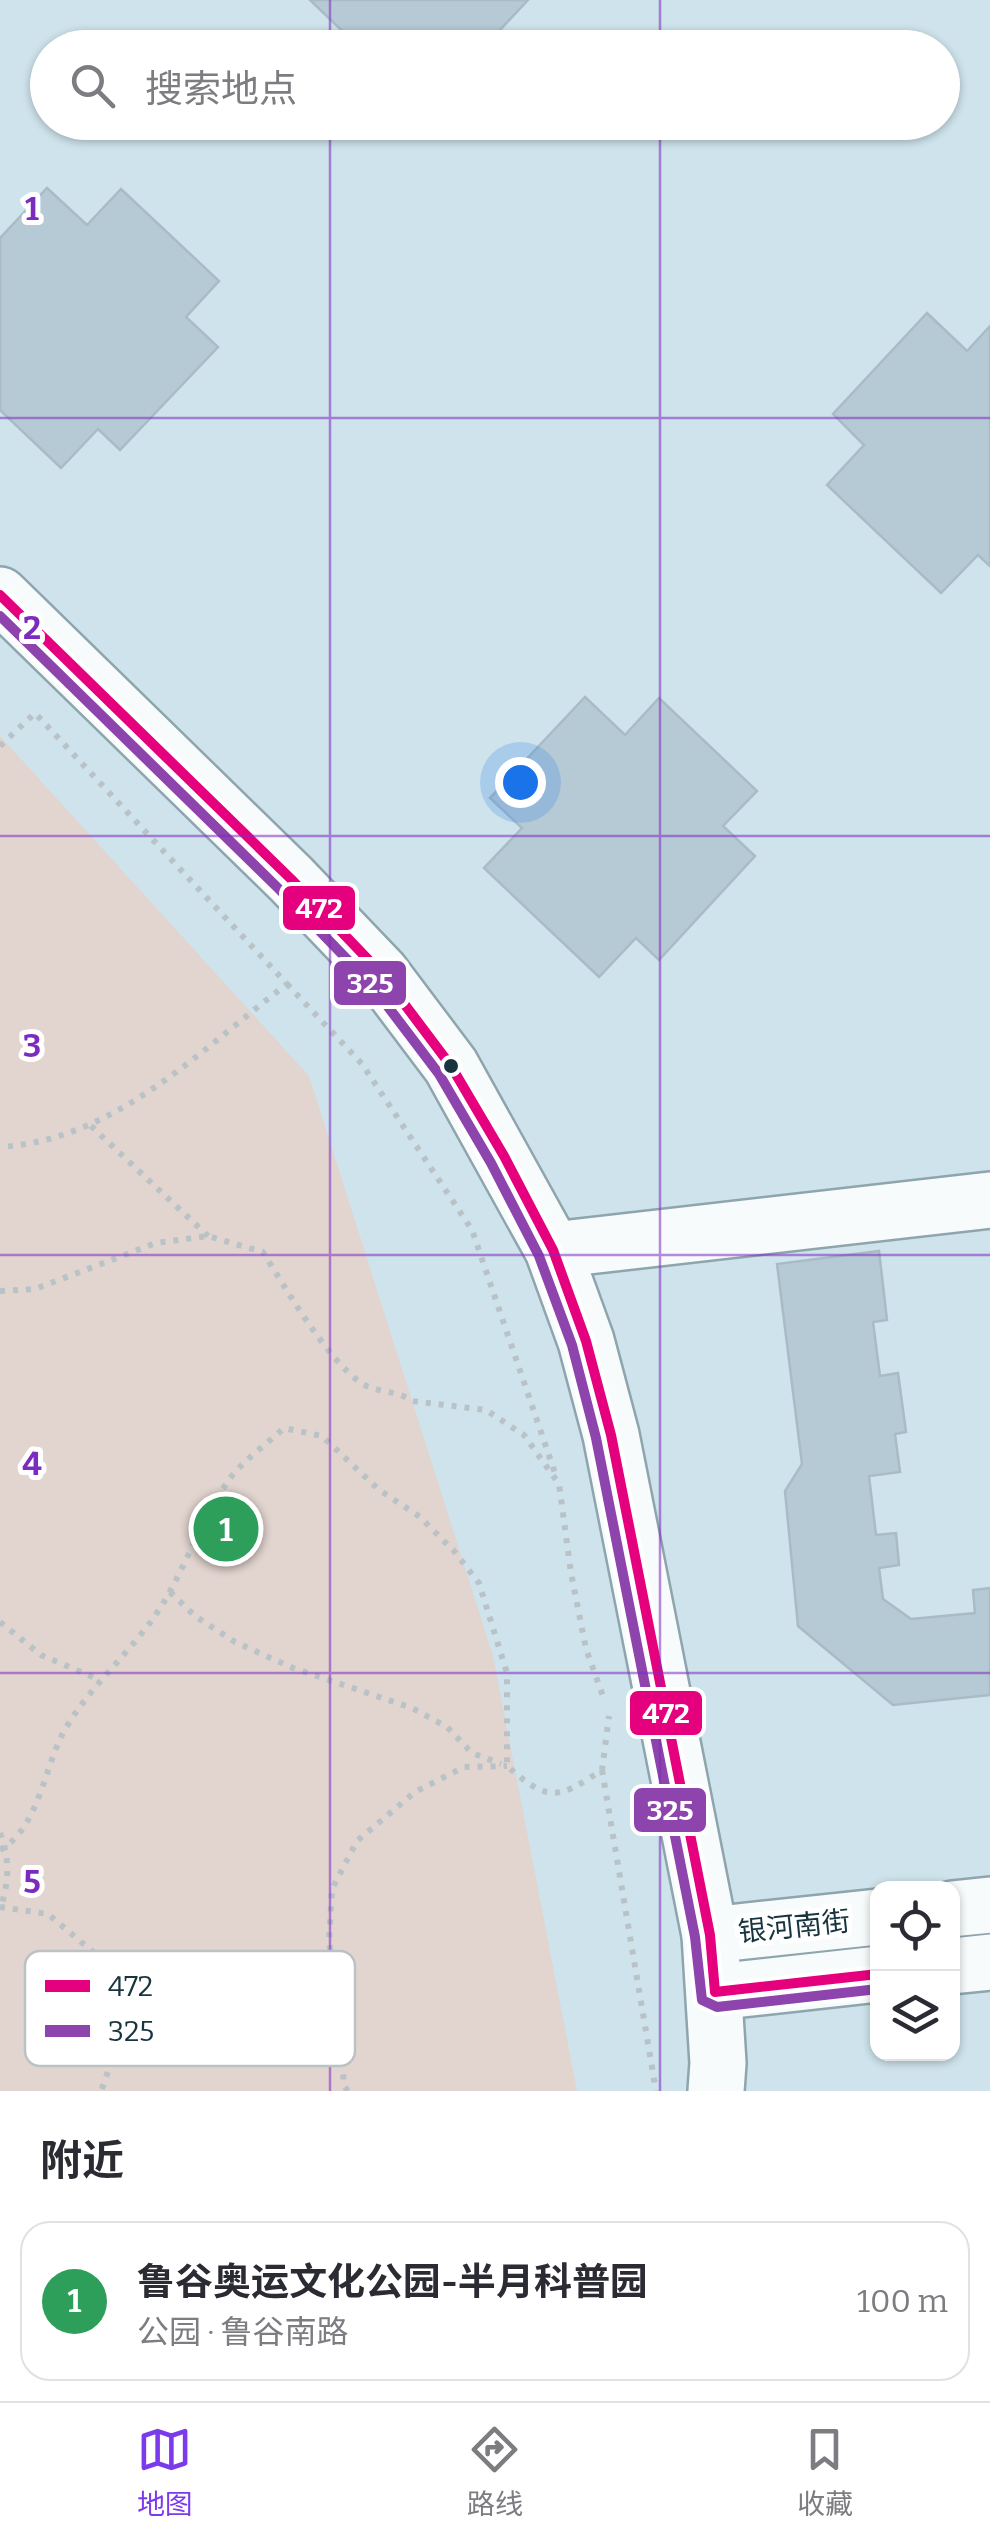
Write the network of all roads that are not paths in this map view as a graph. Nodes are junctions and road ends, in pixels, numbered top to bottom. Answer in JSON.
{"nodes":[{"id":1,"x":0,"y":595,"type":"edge"},
{"id":2,"x":990,"y":1200,"type":"edge"},
{"id":3,"x":553,"y":1250,"type":"junction"},
{"id":4,"x":990,"y":1906,"type":"edge"},
{"id":5,"x":960,"y":1909,"type":"edge"},
{"id":6,"x":870,"y":1919,"type":"edge"},
{"id":7,"x":710,"y":1936,"type":"junction"},
{"id":8,"x":990,"y":1962,"type":"edge"},
{"id":9,"x":960,"y":1965,"type":"edge"},
{"id":10,"x":870,"y":1975,"type":"edge"},
{"id":11,"x":715,"y":1992,"type":"junction"},
{"id":12,"x":716,"y":2091,"type":"edge"}],
"edges":[{"from":1,"to":3,"type":"street"},
{"from":2,"to":3,"type":"street"},
{"from":3,"to":7,"type":"street"},
{"from":4,"to":5,"type":"street"},
{"from":6,"to":7,"type":"street","name":"银河南街"},
{"from":7,"to":11,"type":"street"},
{"from":8,"to":9,"type":"street"},
{"from":10,"to":11,"type":"street","name":"银河南街"},
{"from":11,"to":12,"type":"street"}]}
